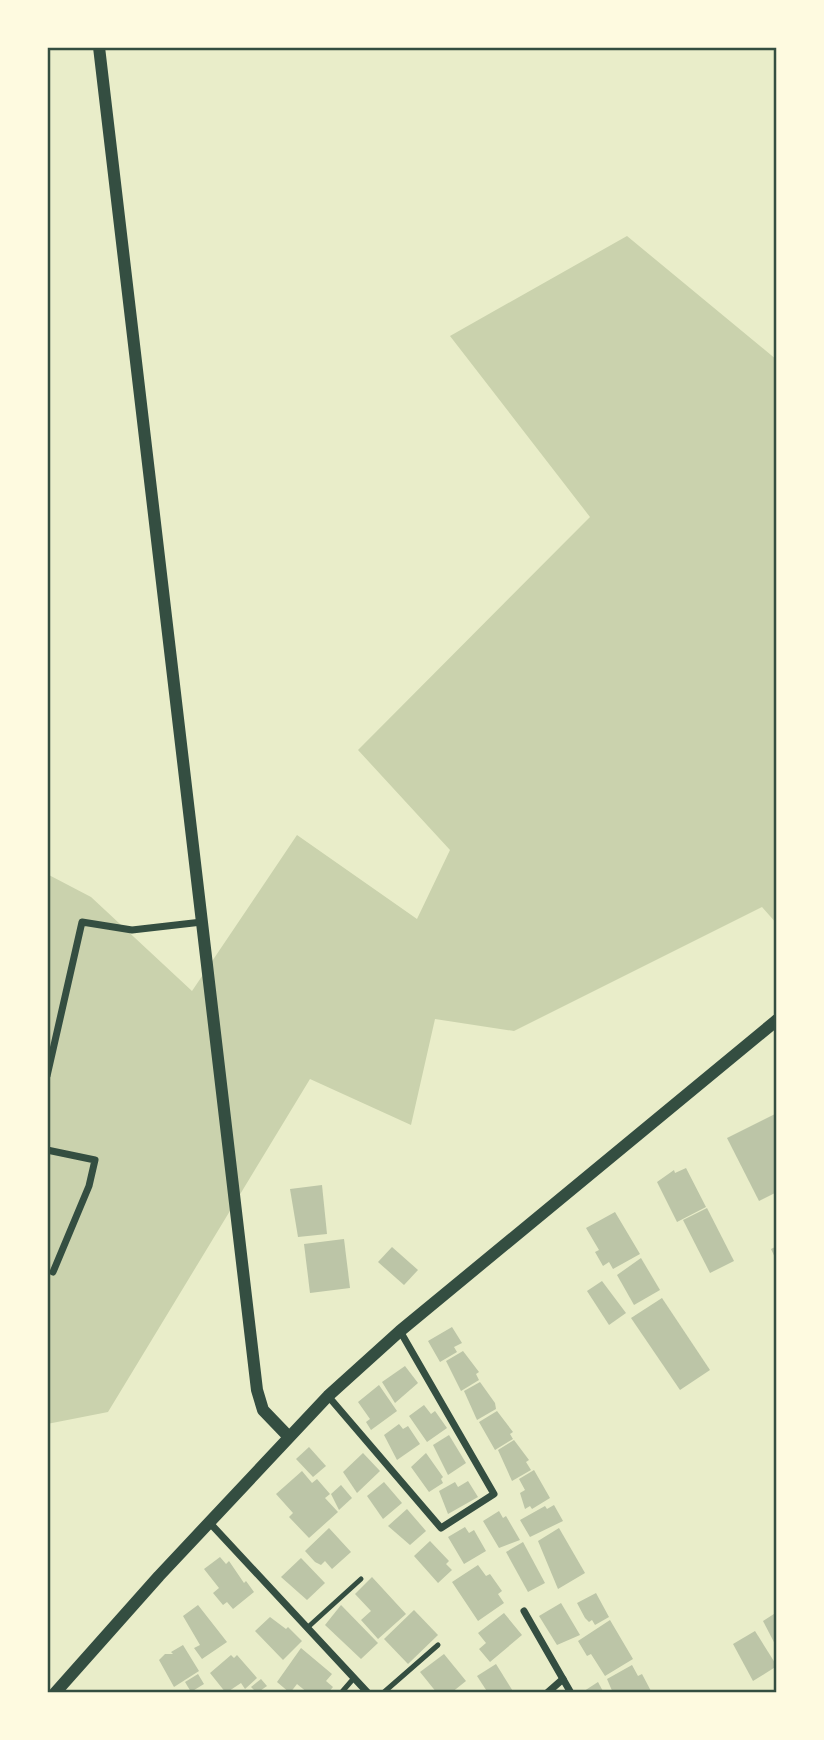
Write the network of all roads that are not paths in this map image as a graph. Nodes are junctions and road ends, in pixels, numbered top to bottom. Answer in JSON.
{"nodes":[{"id":1,"x":99,"y":47,"type":"edge"},
{"id":2,"x":202,"y":922,"type":"junction"},
{"id":3,"x":777,"y":1020,"type":"edge"},
{"id":4,"x":47,"y":1076,"type":"edge"},
{"id":5,"x":47,"y":1150,"type":"edge"},
{"id":6,"x":53,"y":1272,"type":"dead end"},
{"id":7,"x":400,"y":1331,"type":"junction"},
{"id":8,"x":328,"y":1396,"type":"junction"},
{"id":9,"x":288,"y":1436,"type":"junction"},
{"id":10,"x":209,"y":1522,"type":"junction"},
{"id":11,"x":361,"y":1579,"type":"dead end"},
{"id":12,"x":524,"y":1611,"type":"dead end"},
{"id":13,"x":307,"y":1628,"type":"junction"},
{"id":14,"x":439,"y":1645,"type":"dead end"},
{"id":15,"x":354,"y":1678,"type":"junction"},
{"id":16,"x":563,"y":1679,"type":"junction"},
{"id":17,"x":55,"y":1693,"type":"edge"},
{"id":18,"x":341,"y":1693,"type":"edge"},
{"id":19,"x":368,"y":1693,"type":"edge"},
{"id":20,"x":383,"y":1693,"type":"edge"},
{"id":21,"x":547,"y":1693,"type":"edge"},
{"id":22,"x":571,"y":1693,"type":"edge"}],
"edges":[{"from":1,"to":2,"type":"street"},
{"from":2,"to":4,"type":"street"},
{"from":2,"to":9,"type":"street"},
{"from":3,"to":7,"type":"street"},
{"from":5,"to":6,"type":"street"},
{"from":7,"to":8,"type":"street"},
{"from":7,"to":8,"type":"street"},
{"from":8,"to":9,"type":"street"},
{"from":9,"to":10,"type":"street"},
{"from":10,"to":13,"type":"street"},
{"from":10,"to":17,"type":"street"},
{"from":11,"to":13,"type":"lane"},
{"from":12,"to":16,"type":"street"},
{"from":13,"to":15,"type":"street"},
{"from":14,"to":20,"type":"lane"},
{"from":15,"to":18,"type":"lane"},
{"from":15,"to":19,"type":"street"},
{"from":16,"to":21,"type":"street"},
{"from":16,"to":22,"type":"street"}]}
